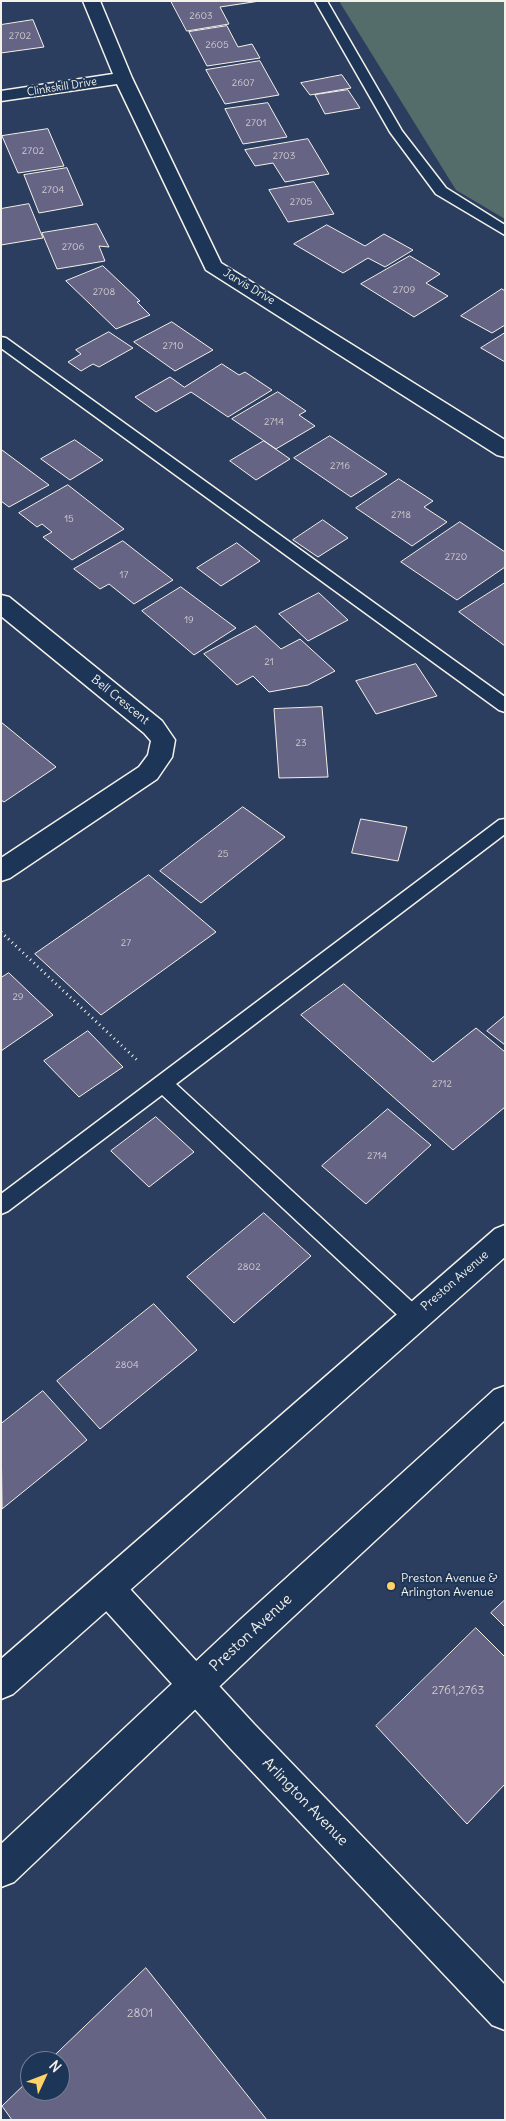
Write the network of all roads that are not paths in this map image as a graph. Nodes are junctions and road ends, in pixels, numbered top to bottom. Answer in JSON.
{"nodes":[{"id":1,"x":91,"y":1,"type":"edge"},
{"id":2,"x":321,"y":1,"type":"edge"},
{"id":3,"x":123,"y":78,"type":"junction"},
{"id":4,"x":1,"y":96,"type":"edge"},
{"id":5,"x":505,"y":231,"type":"edge"},
{"id":6,"x":1,"y":341,"type":"edge"},
{"id":7,"x":505,"y":450,"type":"edge"},
{"id":8,"x":1,"y":603,"type":"edge"},
{"id":9,"x":505,"y":706,"type":"edge"},
{"id":10,"x":505,"y":824,"type":"edge"},
{"id":11,"x":1,"y":871,"type":"edge"},
{"id":12,"x":162,"y":1083,"type":"junction"},
{"id":13,"x":1,"y":1205,"type":"edge"},
{"id":14,"x":505,"y":1238,"type":"edge"},
{"id":15,"x":414,"y":1317,"type":"junction"},
{"id":16,"x":505,"y":1400,"type":"edge"},
{"id":17,"x":108,"y":1590,"type":"junction"},
{"id":18,"x":1,"y":1682,"type":"edge"},
{"id":19,"x":195,"y":1685,"type":"junction"},
{"id":20,"x":1,"y":1869,"type":"edge"},
{"id":21,"x":505,"y":2012,"type":"edge"}],
"edges":[{"from":1,"to":3,"type":"street","name":"Jarvis Drive"},
{"from":2,"to":5,"type":"lane"},
{"from":3,"to":4,"type":"street","name":"Clinkskill Drive"},
{"from":3,"to":7,"type":"street","name":"Jarvis Drive"},
{"from":6,"to":9,"type":"lane"},
{"from":8,"to":11,"type":"street","name":"Bell Crescent"},
{"from":10,"to":12,"type":"lane"},
{"from":12,"to":13,"type":"lane"},
{"from":12,"to":15,"type":"lane"},
{"from":14,"to":15,"type":"street","name":"Preston Avenue"},
{"from":15,"to":17,"type":"street","name":"Preston Avenue"},
{"from":16,"to":19,"type":"street","name":"Preston Avenue"},
{"from":17,"to":18,"type":"street","name":"Preston Avenue"},
{"from":17,"to":19,"type":"street","name":"Arlington Avenue"},
{"from":19,"to":20,"type":"street","name":"Preston Avenue"},
{"from":19,"to":21,"type":"street","name":"Arlington Avenue"}]}
